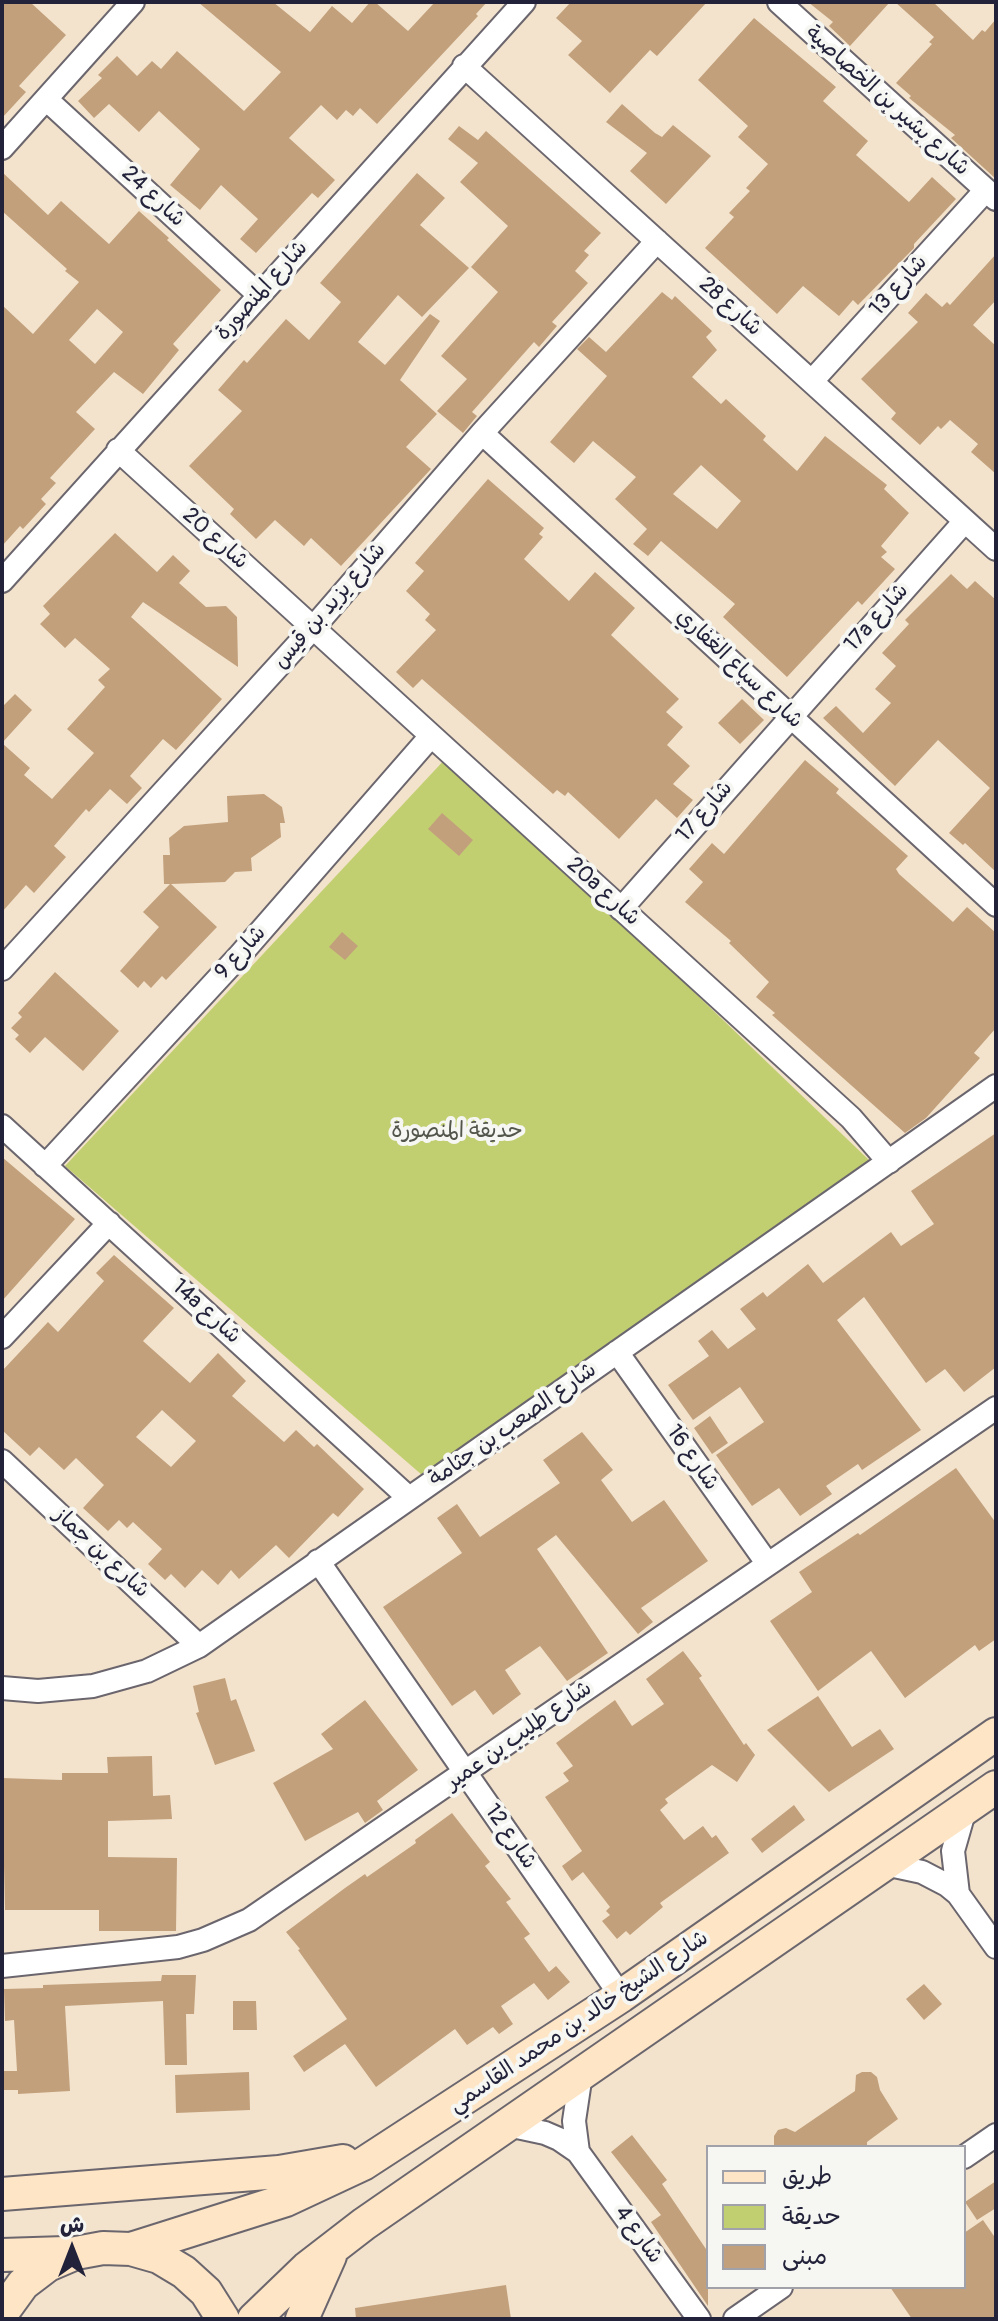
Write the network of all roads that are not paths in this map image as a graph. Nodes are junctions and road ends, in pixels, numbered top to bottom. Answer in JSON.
{"nodes":[{"id":1,"x":133,"y":2,"type":"edge"},
{"id":2,"x":524,"y":2,"type":"edge"},
{"id":3,"x":779,"y":2,"type":"edge"},
{"id":4,"x":464,"y":66,"type":"junction"},
{"id":5,"x":46,"y":99,"type":"junction"},
{"id":6,"x":2,"y":148,"type":"edge"},
{"id":7,"x":991,"y":195,"type":"edge"},
{"id":8,"x":657,"y":241,"type":"junction"},
{"id":9,"x":259,"y":295,"type":"junction"},
{"id":10,"x":812,"y":381,"type":"junction"},
{"id":11,"x":482,"y":433,"type":"junction"},
{"id":12,"x":118,"y":450,"type":"junction"},
{"id":13,"x":965,"y":521,"type":"junction"},
{"id":14,"x":996,"y":549,"type":"edge"},
{"id":15,"x":2,"y":581,"type":"edge"},
{"id":16,"x":313,"y":628,"type":"junction"},
{"id":17,"x":790,"y":716,"type":"junction"},
{"id":18,"x":431,"y":736,"type":"junction"},
{"id":19,"x":996,"y":905,"type":"edge"},
{"id":20,"x":621,"y":909,"type":"junction"},
{"id":21,"x":2,"y":969,"type":"edge"},
{"id":22,"x":995,"y":1090,"type":"edge"},
{"id":23,"x":2,"y":1126,"type":"edge"},
{"id":24,"x":889,"y":1162,"type":"junction"},
{"id":25,"x":45,"y":1166,"type":"junction"},
{"id":26,"x":109,"y":1223,"type":"junction"},
{"id":27,"x":2,"y":1337,"type":"edge"},
{"id":28,"x":617,"y":1352,"type":"junction"},
{"id":29,"x":996,"y":1408,"type":"edge"},
{"id":30,"x":2,"y":1461,"type":"edge"},
{"id":31,"x":409,"y":1498,"type":"junction"},
{"id":32,"x":318,"y":1561,"type":"junction"},
{"id":33,"x":767,"y":1563,"type":"junction"},
{"id":34,"x":199,"y":1646,"type":"junction"},
{"id":35,"x":2,"y":1688,"type":"edge"},
{"id":36,"x":996,"y":1734,"type":"edge"},
{"id":37,"x":466,"y":1774,"type":"junction"},
{"id":38,"x":996,"y":1787,"type":"edge"},
{"id":39,"x":965,"y":1809,"type":"junction"},
{"id":40,"x":879,"y":1866,"type":"junction"},
{"id":41,"x":958,"y":1894,"type":"junction"},
{"id":42,"x":996,"y":1947,"type":"edge"},
{"id":43,"x":2,"y":1966,"type":"edge"},
{"id":44,"x":621,"y":1996,"type":"junction"},
{"id":45,"x":581,"y":2074,"type":"junction"},
{"id":46,"x":502,"y":2127,"type":"junction"},
{"id":47,"x":996,"y":2135,"type":"edge"},
{"id":48,"x":399,"y":2142,"type":"junction"},
{"id":49,"x":578,"y":2152,"type":"junction"},
{"id":50,"x":966,"y":2156,"type":"edge"},
{"id":51,"x":2,"y":2194,"type":"edge"},
{"id":52,"x":335,"y":2245,"type":"junction"},
{"id":53,"x":131,"y":2249,"type":"junction"},
{"id":54,"x":76,"y":2253,"type":"junction"},
{"id":55,"x":2,"y":2255,"type":"edge"},
{"id":56,"x":778,"y":2289,"type":"edge"},
{"id":57,"x":2,"y":2313,"type":"edge"},
{"id":58,"x":223,"y":2319,"type":"edge"},
{"id":59,"x":254,"y":2319,"type":"edge"},
{"id":60,"x":302,"y":2319,"type":"edge"},
{"id":61,"x":699,"y":2319,"type":"edge"},
{"id":62,"x":735,"y":2319,"type":"edge"}],
"edges":[{"from":1,"to":5,"type":"street"},
{"from":2,"to":4,"type":"street","name":"شارع المنصورة"},
{"from":3,"to":7,"type":"street","name":"شارع بشير بن الخصاصية"},
{"from":4,"to":8,"type":"street","name":"شارع 28"},
{"from":4,"to":9,"type":"street","name":"شارع المنصورة"},
{"from":5,"to":6,"type":"street"},
{"from":5,"to":9,"type":"street","name":"شارع 24"},
{"from":7,"to":10,"type":"street","name":"شارع 13"},
{"from":8,"to":10,"type":"street","name":"شارع 28"},
{"from":8,"to":11,"type":"street","name":"شارع يزيد بن قيس"},
{"from":9,"to":12,"type":"street","name":"شارع المنصورة"},
{"from":10,"to":13,"type":"street","name":"شارع 28"},
{"from":11,"to":16,"type":"street","name":"شارع يزيد بن قيس"},
{"from":11,"to":17,"type":"street","name":"شارع سباع الغفاري"},
{"from":12,"to":15,"type":"street","name":"شارع المنصورة"},
{"from":12,"to":16,"type":"street","name":"شارع 20"},
{"from":13,"to":14,"type":"street","name":"شارع 28"},
{"from":13,"to":17,"type":"street","name":"17a شارع"},
{"from":16,"to":18,"type":"street","name":"20a شارع"},
{"from":16,"to":21,"type":"street","name":"شارع يزيد بن قيس"},
{"from":17,"to":19,"type":"street","name":"شارع سباع الغفاري"},
{"from":17,"to":20,"type":"street","name":"شارع 17"},
{"from":18,"to":20,"type":"street","name":"20a شارع"},
{"from":18,"to":25,"type":"street","name":"شارع 9"},
{"from":20,"to":24,"type":"street","name":"20a شارع"},
{"from":22,"to":24,"type":"street","name":"شارع الصعب بن جثامة"},
{"from":23,"to":25,"type":"street","name":"14a شارع"},
{"from":24,"to":28,"type":"street","name":"شارع الصعب بن جثامة"},
{"from":25,"to":26,"type":"street","name":"14a شارع"},
{"from":26,"to":27,"type":"street"},
{"from":26,"to":31,"type":"street","name":"14a شارع"},
{"from":28,"to":31,"type":"street","name":"شارع الصعب بن جثامة"},
{"from":28,"to":33,"type":"street","name":"شارع 16"},
{"from":29,"to":33,"type":"street","name":"شارع طليب بن عمير"},
{"from":30,"to":34,"type":"street","name":"شارع بن جماز"},
{"from":31,"to":32,"type":"street","name":"شارع الصعب بن جثامة"},
{"from":32,"to":34,"type":"street","name":"شارع الصعب بن جثامة"},
{"from":32,"to":37,"type":"street","name":"شارع 12"},
{"from":33,"to":37,"type":"street","name":"شارع طليب بن عمير"},
{"from":34,"to":35,"type":"street","name":"شارع الصعب بن جثامة"},
{"from":36,"to":44,"type":"main road","name":"شارع الشيخ خالد بن محمد القاسمي"},
{"from":37,"to":43,"type":"street","name":"شارع طليب بن عمير"},
{"from":37,"to":44,"type":"street","name":"شارع 12"},
{"from":38,"to":39,"type":"main road","name":"شارع الشيخ خالد بن محمد القاسمي"},
{"from":39,"to":40,"type":"main road","name":"شارع الشيخ خالد بن محمد القاسمي"},
{"from":39,"to":41,"type":"street"},
{"from":40,"to":41,"type":"street"},
{"from":40,"to":45,"type":"main road","name":"شارع الشيخ خالد بن محمد القاسمي"},
{"from":41,"to":42,"type":"street"},
{"from":44,"to":48,"type":"main road","name":"شارع الشيخ خالد بن محمد القاسمي"},
{"from":45,"to":46,"type":"main road","name":"شارع الشيخ خالد بن محمد القاسمي"},
{"from":45,"to":49,"type":"street"},
{"from":46,"to":49,"type":"street","name":"شارع 4"},
{"from":46,"to":52,"type":"main road","name":"شارع الشيخ خالد بن محمد القاسمي"},
{"from":47,"to":50,"type":"street"},
{"from":48,"to":51,"type":"main road"},
{"from":48,"to":53,"type":"main road","name":"شارع الشيخ خالد بن محمد القاسمي"},
{"from":49,"to":61,"type":"street","name":"شارع 4"},
{"from":52,"to":59,"type":"main road","name":"شارع الشيخ خالد بن محمد القاسمي"},
{"from":52,"to":60,"type":"main road"},
{"from":53,"to":54,"type":"main road"},
{"from":53,"to":58,"type":"main road"},
{"from":54,"to":55,"type":"main road"},
{"from":54,"to":57,"type":"main road"},
{"from":56,"to":62,"type":"street"}]}
